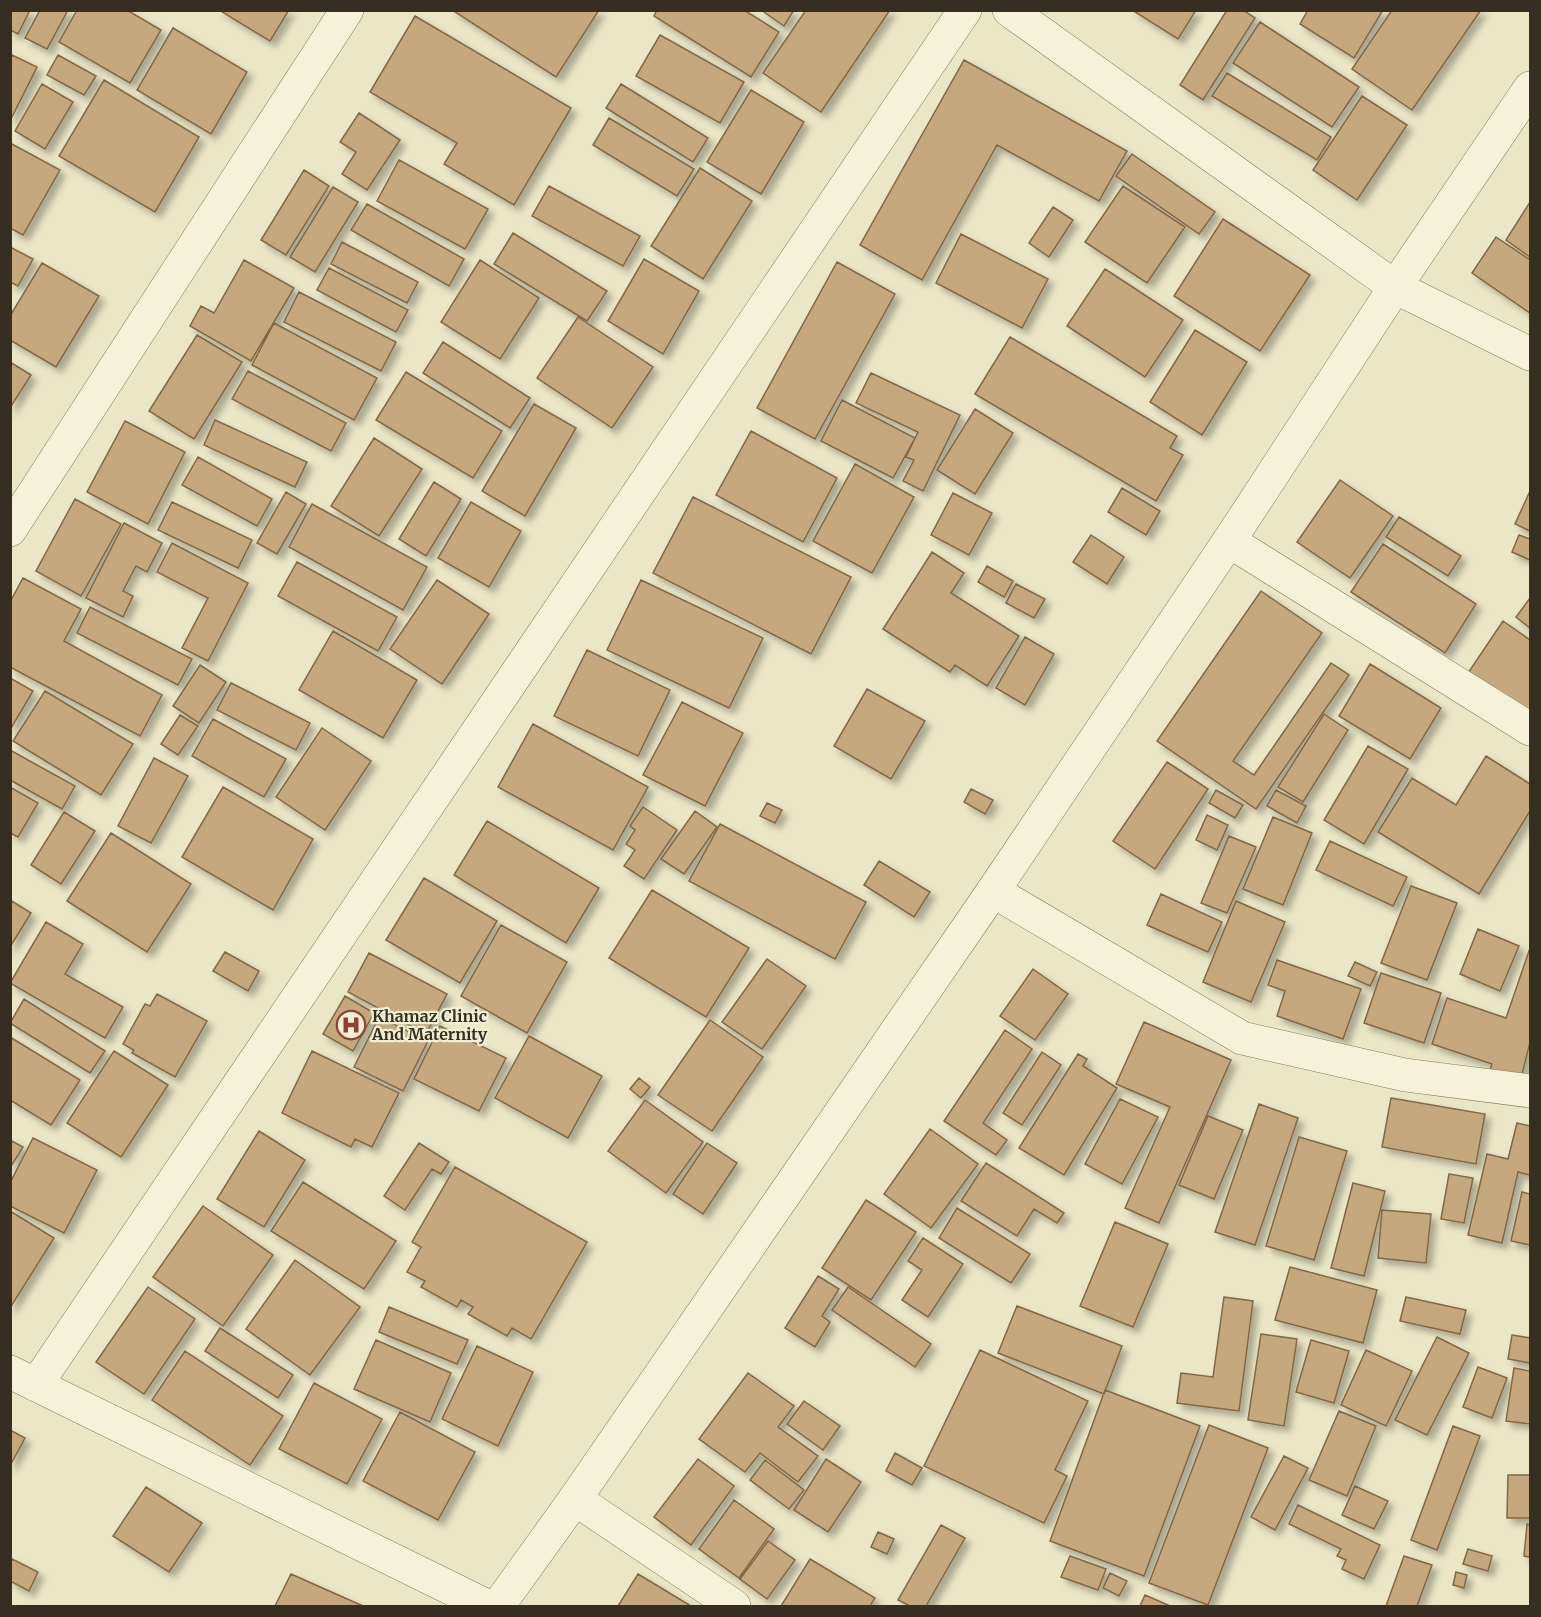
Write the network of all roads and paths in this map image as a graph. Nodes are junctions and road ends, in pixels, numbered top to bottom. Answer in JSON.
{"nodes":[{"id":1,"x":347,"y":10,"type":"edge"},
{"id":2,"x":965,"y":10,"type":"edge"},
{"id":3,"x":1010,"y":10,"type":"edge"},
{"id":4,"x":1530,"y":88,"type":"edge"},
{"id":5,"x":1395,"y":287,"type":"junction"},
{"id":6,"x":1530,"y":354,"type":"edge"},
{"id":7,"x":10,"y":530,"type":"edge"},
{"id":8,"x":1229,"y":541,"type":"junction"},
{"id":9,"x":1530,"y":729,"type":"edge"},
{"id":10,"x":993,"y":891,"type":"junction"},
{"id":11,"x":1530,"y":1091,"type":"edge"},
{"id":12,"x":23,"y":1378,"type":"edge"},
{"id":13,"x":575,"y":1499,"type":"junction"},
{"id":14,"x":487,"y":1606,"type":"edge"},
{"id":15,"x":498,"y":1606,"type":"edge"},
{"id":16,"x":734,"y":1606,"type":"edge"}],
"edges":[{"from":1,"to":7,"type":"street"},
{"from":2,"to":12,"type":"street"},
{"from":3,"to":5,"type":"street"},
{"from":4,"to":5,"type":"street"},
{"from":5,"to":6,"type":"street"},
{"from":5,"to":8,"type":"street"},
{"from":8,"to":9,"type":"street"},
{"from":8,"to":10,"type":"street"},
{"from":10,"to":11,"type":"street"},
{"from":10,"to":13,"type":"street"},
{"from":12,"to":14,"type":"street"},
{"from":13,"to":15,"type":"street"},
{"from":13,"to":16,"type":"street"}]}
